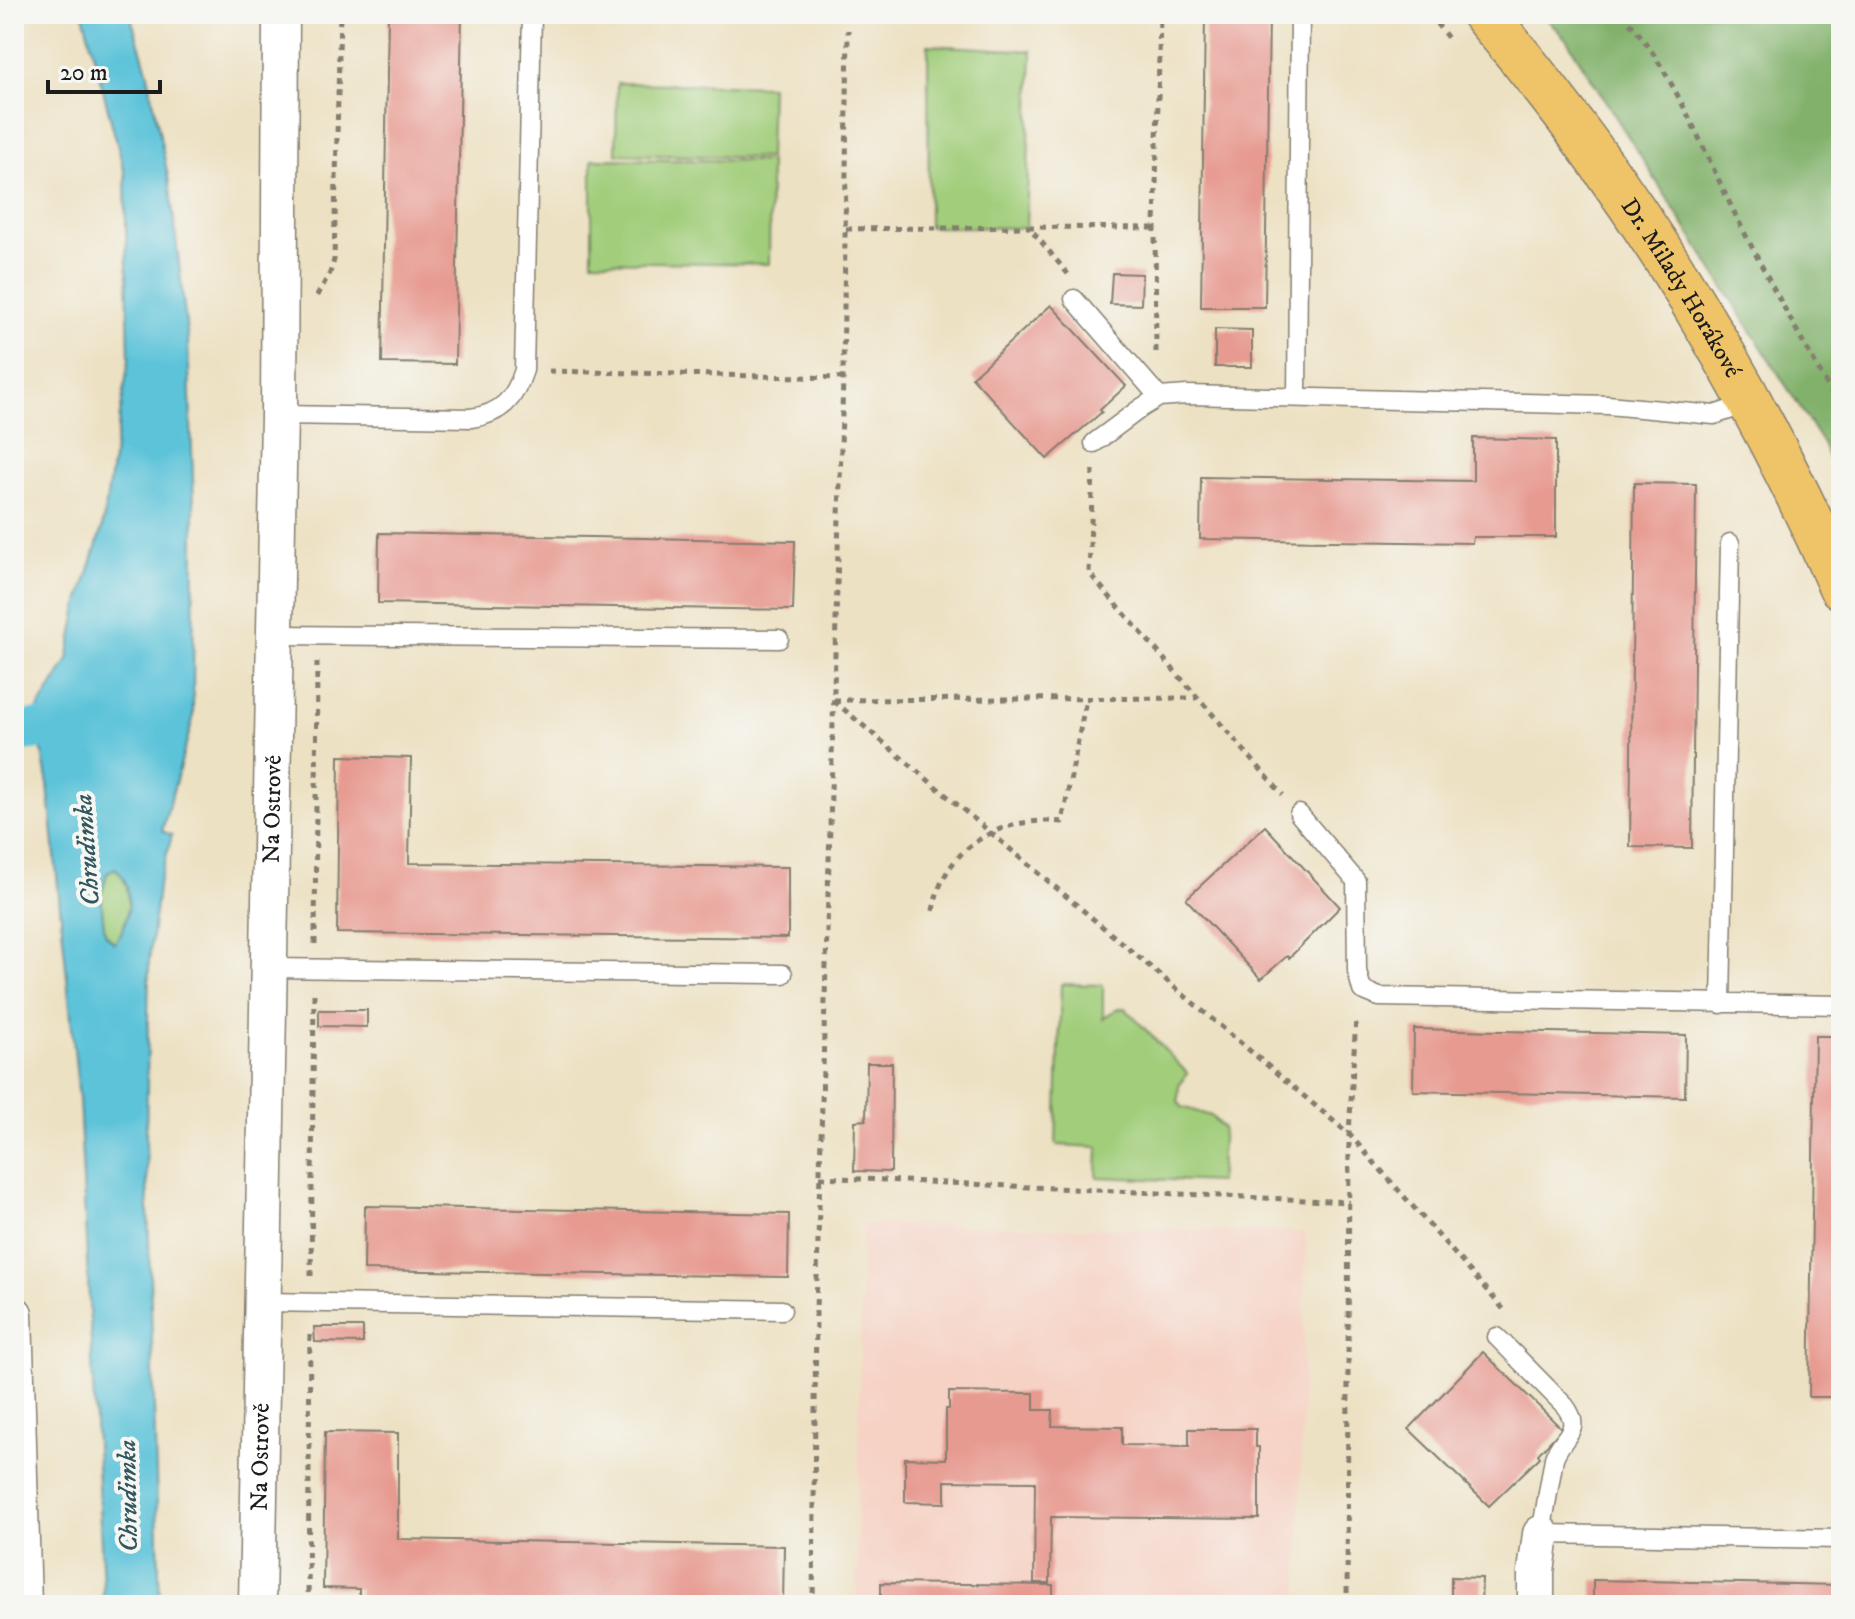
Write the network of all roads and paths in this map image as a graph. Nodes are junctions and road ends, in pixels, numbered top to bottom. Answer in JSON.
{"nodes":[{"id":1,"x":281,"y":14,"type":"edge"},
{"id":2,"x":340,"y":14,"type":"edge"},
{"id":3,"x":532,"y":14,"type":"edge"},
{"id":4,"x":1160,"y":14,"type":"edge"},
{"id":5,"x":1300,"y":14,"type":"edge"},
{"id":6,"x":1429,"y":14,"type":"edge"},
{"id":7,"x":1484,"y":14,"type":"edge"},
{"id":8,"x":1621,"y":14,"type":"edge"},
{"id":9,"x":848,"y":30,"type":"dead end"},
{"id":10,"x":1457,"y":48,"type":"dead end"},
{"id":11,"x":1029,"y":227,"type":"junction"},
{"id":12,"x":1155,"y":228,"type":"junction"},
{"id":13,"x":845,"y":229,"type":"junction"},
{"id":14,"x":316,"y":298,"type":"dead end"},
{"id":15,"x":1074,"y":299,"type":"joint"},
{"id":16,"x":524,"y":370,"type":"junction"},
{"id":17,"x":843,"y":378,"type":"junction"},
{"id":18,"x":1159,"y":397,"type":"junction"},
{"id":19,"x":1297,"y":397,"type":"junction"},
{"id":20,"x":1751,"y":402,"type":"junction"},
{"id":21,"x":1841,"y":410,"type":"edge"},
{"id":22,"x":279,"y":415,"type":"junction"},
{"id":23,"x":1094,"y":443,"type":"joint"},
{"id":24,"x":1730,"y":543,"type":"dead end"},
{"id":25,"x":1841,"y":587,"type":"edge"},
{"id":26,"x":275,"y":635,"type":"junction"},
{"id":27,"x":317,"y":636,"type":"junction"},
{"id":28,"x":779,"y":639,"type":"dead end"},
{"id":29,"x":1196,"y":698,"type":"junction"},
{"id":30,"x":833,"y":700,"type":"junction"},
{"id":31,"x":1086,"y":700,"type":"junction"},
{"id":32,"x":1299,"y":814,"type":"joint"},
{"id":33,"x":988,"y":833,"type":"junction"},
{"id":34,"x":933,"y":911,"type":"dead end"},
{"id":35,"x":269,"y":968,"type":"junction"},
{"id":36,"x":315,"y":968,"type":"junction"},
{"id":37,"x":783,"y":974,"type":"dead end"},
{"id":38,"x":1362,"y":990,"type":"junction"},
{"id":39,"x":1721,"y":1004,"type":"junction"},
{"id":40,"x":1841,"y":1005,"type":"edge"},
{"id":41,"x":1349,"y":1134,"type":"junction"},
{"id":42,"x":820,"y":1177,"type":"junction"},
{"id":43,"x":1349,"y":1202,"type":"junction"},
{"id":44,"x":262,"y":1302,"type":"junction"},
{"id":45,"x":310,"y":1302,"type":"junction"},
{"id":46,"x":782,"y":1310,"type":"dead end"},
{"id":47,"x":14,"y":1314,"type":"edge"},
{"id":48,"x":1499,"y":1340,"type":"joint"},
{"id":49,"x":16,"y":1424,"type":"edge"},
{"id":50,"x":1541,"y":1534,"type":"junction"},
{"id":51,"x":1841,"y":1539,"type":"edge"},
{"id":52,"x":23,"y":1605,"type":"edge"},
{"id":53,"x":257,"y":1605,"type":"edge"},
{"id":54,"x":308,"y":1605,"type":"edge"},
{"id":55,"x":813,"y":1605,"type":"edge"},
{"id":56,"x":1347,"y":1605,"type":"edge"},
{"id":57,"x":1536,"y":1605,"type":"edge"}],
"edges":[{"from":1,"to":22,"type":"street","name":"Na Ostrově"},
{"from":2,"to":14,"type":"path"},
{"from":3,"to":16,"type":"lane"},
{"from":4,"to":12,"type":"path"},
{"from":5,"to":19,"type":"lane"},
{"from":6,"to":10,"type":"path"},
{"from":7,"to":20,"type":"main road","name":"Dr. Milady Horákové"},
{"from":8,"to":21,"type":"path"},
{"from":9,"to":13,"type":"path"},
{"from":11,"to":12,"type":"path"},
{"from":11,"to":13,"type":"path"},
{"from":11,"to":15,"type":"path"},
{"from":12,"to":18,"type":"path"},
{"from":13,"to":17,"type":"path"},
{"from":15,"to":18,"type":"lane"},
{"from":16,"to":17,"type":"path"},
{"from":16,"to":22,"type":"lane"},
{"from":17,"to":30,"type":"path"},
{"from":18,"to":19,"type":"lane"},
{"from":18,"to":23,"type":"lane"},
{"from":19,"to":20,"type":"lane"},
{"from":20,"to":25,"type":"main road","name":"Dr. Milady Horákové"},
{"from":22,"to":26,"type":"street","name":"Na Ostrově"},
{"from":23,"to":29,"type":"path"},
{"from":24,"to":39,"type":"lane"},
{"from":26,"to":27,"type":"lane"},
{"from":26,"to":35,"type":"street","name":"Na Ostrově"},
{"from":27,"to":28,"type":"lane"},
{"from":27,"to":36,"type":"path"},
{"from":29,"to":31,"type":"path"},
{"from":29,"to":32,"type":"path"},
{"from":30,"to":31,"type":"path"},
{"from":30,"to":33,"type":"path"},
{"from":30,"to":42,"type":"path"},
{"from":31,"to":33,"type":"path"},
{"from":32,"to":38,"type":"lane"},
{"from":33,"to":34,"type":"path"},
{"from":33,"to":41,"type":"path"},
{"from":35,"to":36,"type":"lane"},
{"from":35,"to":44,"type":"street","name":"Na Ostrově"},
{"from":36,"to":37,"type":"lane"},
{"from":36,"to":45,"type":"path"},
{"from":38,"to":39,"type":"lane"},
{"from":38,"to":41,"type":"path"},
{"from":39,"to":40,"type":"lane"},
{"from":41,"to":43,"type":"path"},
{"from":41,"to":48,"type":"path"},
{"from":42,"to":43,"type":"path"},
{"from":42,"to":55,"type":"path"},
{"from":43,"to":56,"type":"path"},
{"from":44,"to":45,"type":"lane"},
{"from":44,"to":53,"type":"street","name":"Na Ostrově"},
{"from":45,"to":46,"type":"lane"},
{"from":45,"to":54,"type":"path"},
{"from":47,"to":49,"type":"street"},
{"from":48,"to":50,"type":"lane"},
{"from":49,"to":52,"type":"street"},
{"from":50,"to":51,"type":"lane"},
{"from":50,"to":57,"type":"street"}]}
